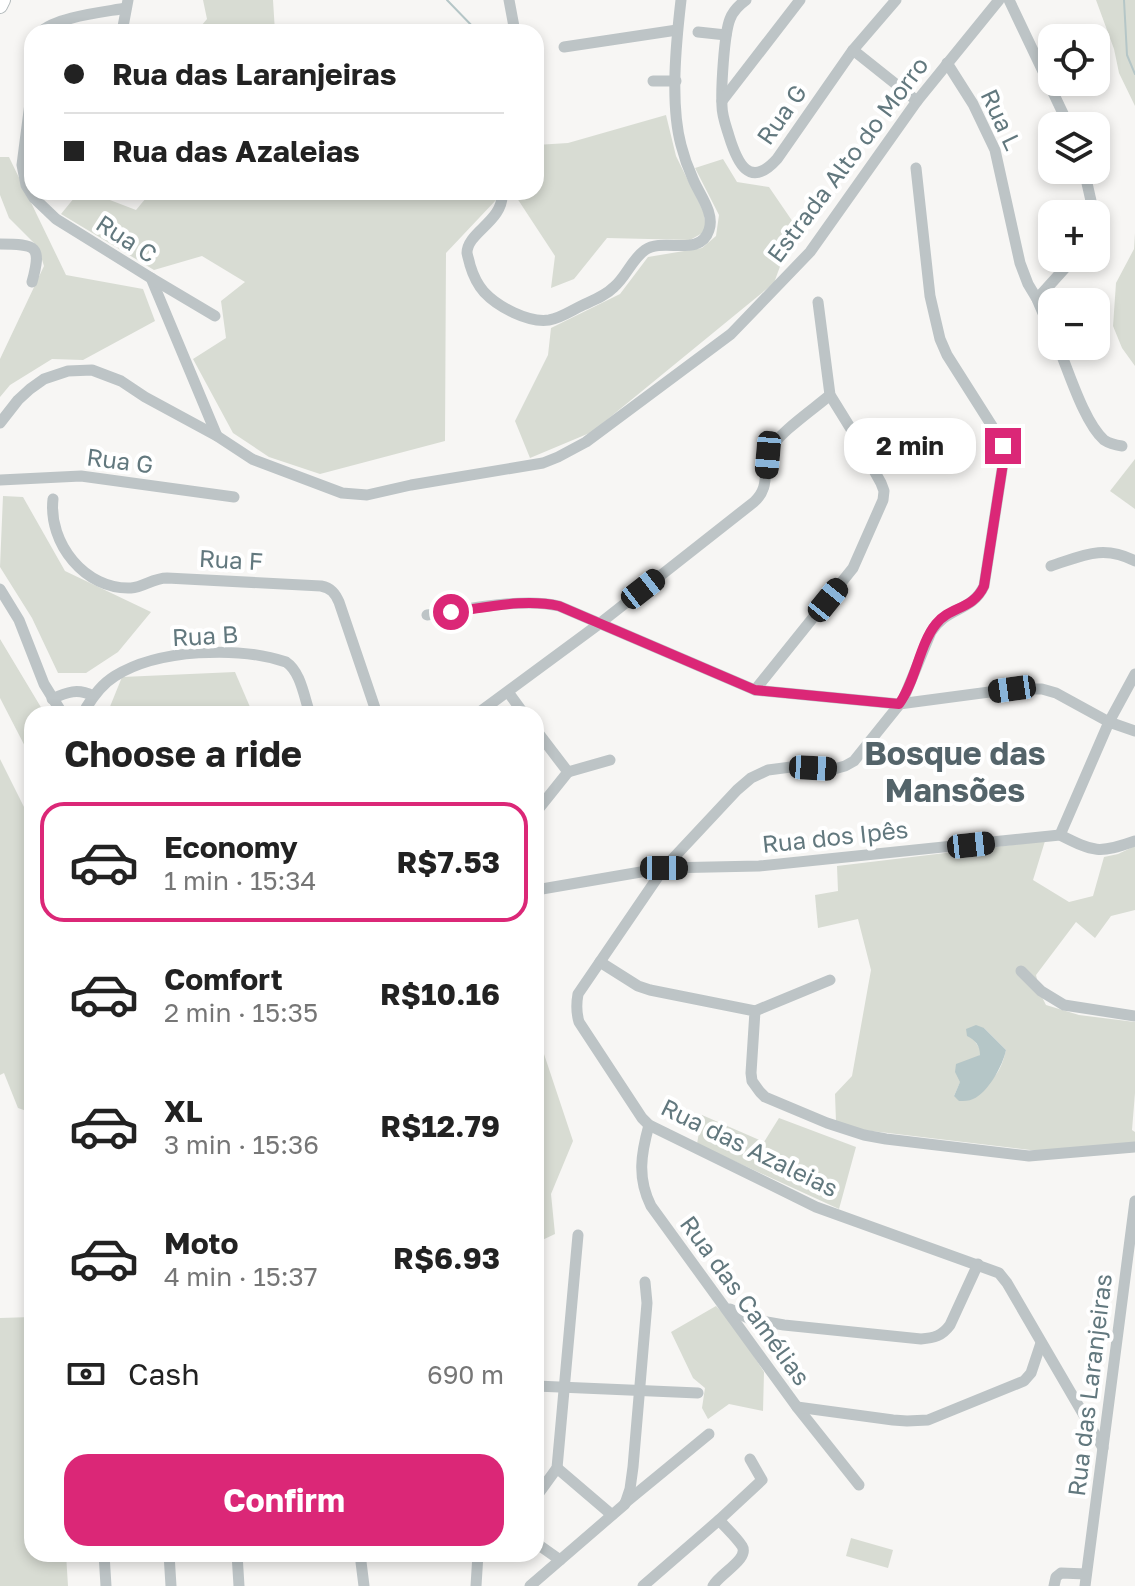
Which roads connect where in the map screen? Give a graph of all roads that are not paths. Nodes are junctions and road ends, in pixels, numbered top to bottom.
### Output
1 (3, 0) edge
2 (509, 0) edge
3 (681, 0) edge
4 (746, 0) edge
5 (800, 0) edge
6 (896, 0) edge
7 (999, 0) edge
8 (1009, 0) edge
9 (127, 4) edge
10 (0, 6) edge
11 (50, 24) edge
12 (123, 24) edge
13 (514, 24) edge
14 (677, 30) junction
15 (698, 32) dead end
16 (726, 35) junction
17 (564, 47) dead end
18 (853, 50) junction
19 (947, 63) junction
20 (653, 81) dead end
21 (676, 81) junction
22 (722, 101) junction
23 (917, 101) junction
24 (1062, 112) edge
25 (24, 151) edge
26 (916, 168) dead end
27 (24, 175) edge
28 (36, 200) edge
29 (503, 200) edge
30 (0, 244) edge
31 (1061, 272) edge
32 (151, 278) junction
33 (32, 282) dead end
34 (1037, 299) joint
35 (818, 302) dead end
36 (215, 316) dead end
37 (1064, 360) edge
38 (830, 395) junction
39 (0, 423) edge
40 (217, 436) junction
41 (1122, 446) dead end
42 (0, 480) edge
43 (234, 497) dead end
44 (53, 499) dead end
45 (1135, 561) edge
46 (1051, 566) dead end
47 (0, 589) edge
48 (427, 615) dead end
49 (599, 624) junction
50 (1135, 674) edge
51 (755, 690) junction
52 (508, 692) junction
53 (93, 696) junction
54 (52, 699) junction
55 (899, 704) junction
56 (57, 706) edge
57 (87, 706) edge
58 (307, 706) edge
59 (374, 706) edge
60 (488, 706) edge
61 (518, 706) edge
62 (1109, 722) junction
63 (1135, 731) edge
64 (544, 740) edge
65 (610, 760) dead end
66 (568, 772) junction
67 (544, 802) edge
68 (1060, 835) junction
69 (1135, 841) edge
70 (664, 868) junction
71 (544, 889) edge
72 (600, 962) junction
73 (1021, 971) dead end
74 (830, 980) dead end
75 (755, 1011) junction
76 (1135, 1016) edge
77 (649, 1125) junction
78 (1135, 1147) edge
79 (1135, 1201) edge
80 (578, 1235) dead end
81 (978, 1264) junction
82 (645, 1282) dead end
83 (726, 1307) junction
84 (1041, 1343) junction
85 (544, 1387) edge
86 (565, 1389) junction
87 (639, 1390) junction
88 (698, 1393) dead end
89 (797, 1407) junction
90 (709, 1434) dead end
91 (1103, 1448) junction
92 (750, 1459) dead end
93 (557, 1468) junction
94 (859, 1485) dead end
95 (544, 1486) edge
96 (625, 1504) junction
97 (612, 1515) junction
98 (719, 1520) junction
99 (544, 1549) edge
100 (560, 1560) junction
101 (104, 1562) edge
102 (170, 1562) edge
103 (238, 1562) edge
104 (361, 1562) edge
105 (478, 1562) edge
106 (1067, 1572) junction
107 (1086, 1580) edge
108 (106, 1586) edge
109 (171, 1586) edge
110 (239, 1586) edge
111 (364, 1586) edge
112 (476, 1586) edge
113 (530, 1586) edge
114 (643, 1586) edge
115 (713, 1586) edge
116 (1054, 1586) edge
117 (1064, 1586) edge

1 - 10 main road
2 - 13 street
3 - 14 street
4 - 16 street, Rua G
5 - 22 street
6 - 18 street, Rua G
7 - 19 street, Estrada Alto do Morro
8 - 24 street
9 - 11 street
9 - 12 street
14 - 17 street
14 - 21 street
15 - 16 street
16 - 22 street, Rua G
18 - 22 street, Rua G
18 - 23 street
19 - 23 street, Estrada Alto do Morro
19 - 34 street, Rua L
20 - 21 street
21 - 29 street
23 - 40 street, Estrada Alto do Morro
25 - 27 street, Rua C
26 - 55 street, Rua das Azaleias
28 - 32 street, Rua C
30 - 33 street
31 - 34 street
32 - 36 street
32 - 40 street, Rua C
35 - 38 street
37 - 41 street
38 - 49 street
38 - 51 street
39 - 40 street, Estrada Alto do Morro
42 - 43 street, Rua G
44 - 59 street, Rua F
45 - 46 street
47 - 54 street
48 - 49 street
49 - 51 street
49 - 52 street
50 - 62 street
51 - 55 street
52 - 60 street
52 - 61 street
53 - 54 street
53 - 57 street, Rua B
53 - 58 street, Rua B
54 - 56 street
55 - 62 street
55 - 70 street, Rua das Azaleias
62 - 63 street
62 - 68 street
64 - 66 street
65 - 66 street
66 - 67 street
68 - 69 street, Rua dos Ipês
68 - 70 street, Rua dos Ipês
70 - 71 street, Rua dos Ipês
70 - 72 street, Rua das Azaleias
72 - 75 street
72 - 77 street, Rua das Azaleias
73 - 76 street
74 - 75 street
75 - 78 street
77 - 81 street, Rua das Azaleias
77 - 83 street, Rua das Camélias
79 - 91 street, Rua das Laranjeiras
80 - 86 street
81 - 83 street
81 - 84 street, Rua das Azaleias
82 - 87 street
83 - 89 street, Rua das Camélias
84 - 89 street
84 - 91 street, Rua das Azaleias
85 - 86 street
86 - 87 street
86 - 93 street
87 - 88 street
87 - 96 street
89 - 94 street, Rua das Camélias
90 - 96 street
91 - 107 street, Rua das Laranjeiras
92 - 98 street
93 - 95 street
93 - 97 street
96 - 97 street
97 - 100 street
98 - 114 street
98 - 115 street
99 - 100 street
100 - 113 street
101 - 108 street
102 - 109 street
103 - 110 street
104 - 111 street
105 - 112 street
106 - 107 street, Rua das Laranjeiras
106 - 116 street
106 - 117 street

